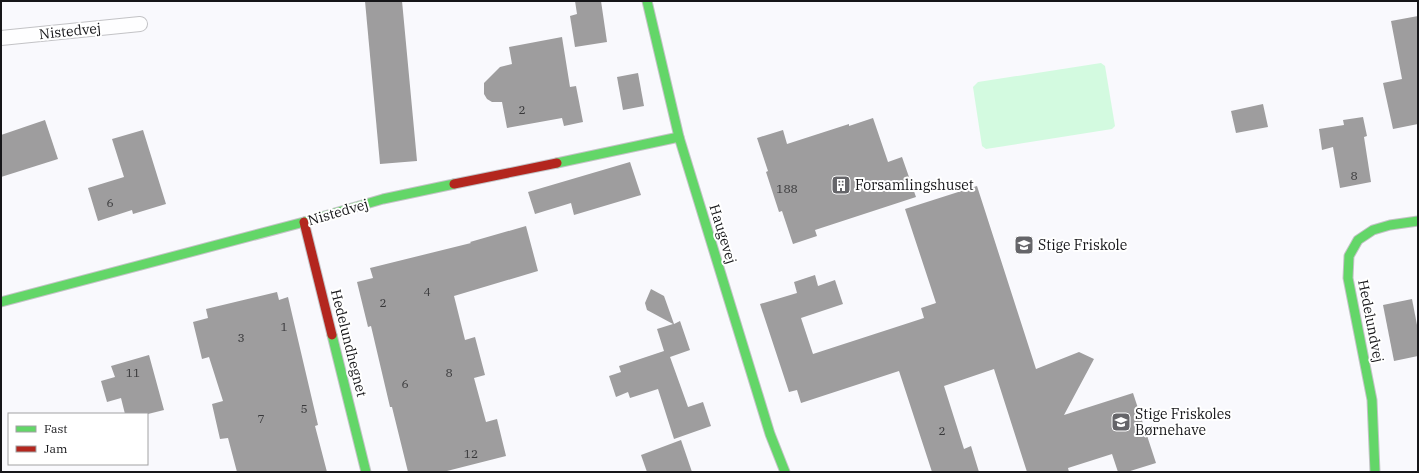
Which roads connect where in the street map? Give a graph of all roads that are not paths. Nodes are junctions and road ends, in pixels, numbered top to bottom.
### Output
1 (647, 1) edge
2 (140, 24) dead end
3 (1, 38) edge
4 (679, 137) junction
5 (1418, 220) edge
6 (304, 222) junction
7 (1, 302) edge
8 (366, 472) edge
9 (784, 472) edge
10 (1375, 472) edge

1 - 4 street, Haugevej
2 - 3 lane, Nistedvej
4 - 6 street, Nistedvej
4 - 9 street, Haugevej
5 - 10 street, Hedelundvej
6 - 7 street, Nistedvej
6 - 8 street, Hedelundhegnet

